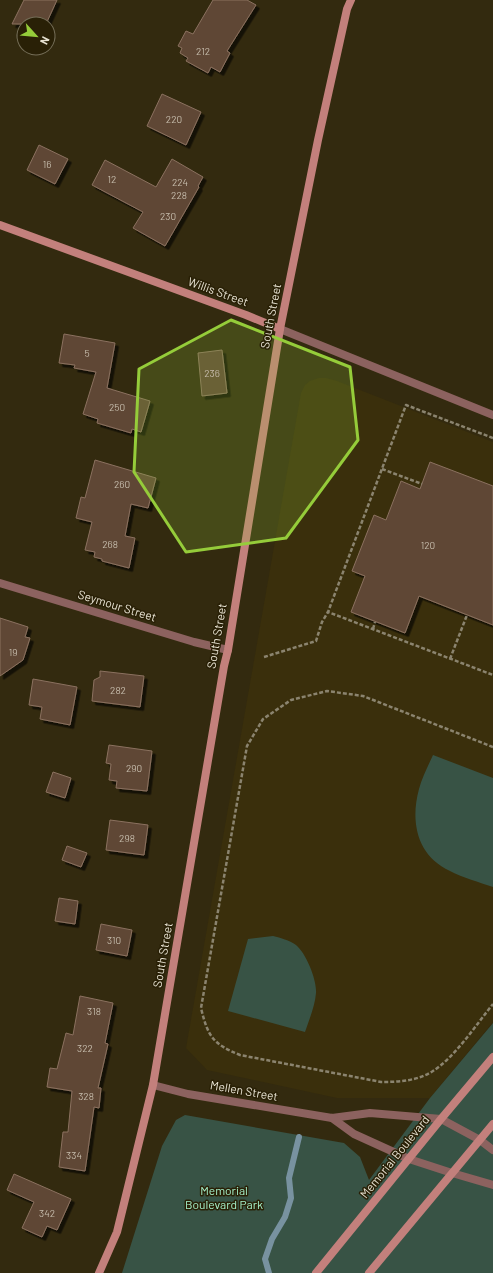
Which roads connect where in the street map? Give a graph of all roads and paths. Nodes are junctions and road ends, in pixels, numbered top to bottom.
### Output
1 (351, 0) edge
2 (0, 225) edge
3 (280, 329) junction
4 (493, 415) edge
5 (493, 438) edge
6 (382, 469) junction
7 (422, 484) dead end
8 (0, 583) edge
9 (328, 612) junction
10 (467, 615) dead end
11 (375, 622) dead end
12 (373, 629) junction
13 (228, 650) junction
14 (264, 657) dead end
15 (450, 659) junction
16 (493, 675) edge
17 (493, 747) edge
18 (493, 1004) edge
19 (493, 1057) edge
20 (153, 1085) junction
21 (332, 1118) junction
22 (441, 1119) junction
23 (493, 1124) edge
24 (480, 1140) junction
25 (493, 1150) edge
26 (409, 1159) junction
27 (452, 1173) junction
28 (493, 1185) edge
29 (99, 1273) edge
30 (316, 1273) edge
31 (369, 1273) edge

1 - 3 main road, South Street
2 - 3 main road, Willis Street
3 - 4 street, Willis Street
3 - 13 main road, South Street
5 - 6 path
6 - 7 path
6 - 9 path
8 - 13 street, Seymour Street
9 - 12 path
9 - 14 path
10 - 15 path
11 - 12 path
12 - 15 path
13 - 20 main road, South Street
15 - 16 path
17 - 18 path
19 - 22 main road, Memorial Boulevard
20 - 21 street, Mellen Street
20 - 29 main road, South Street
21 - 22 street, Mellen Street
21 - 26 street, Mellen Street
22 - 24 street, Mellen Street
22 - 26 main road, Memorial Boulevard
23 - 24 main road
24 - 25 street, Mellen Street
24 - 27 main road
26 - 27 street, Mellen Street
26 - 30 main road, Memorial Boulevard
27 - 28 street, Mellen Street
27 - 31 main road

